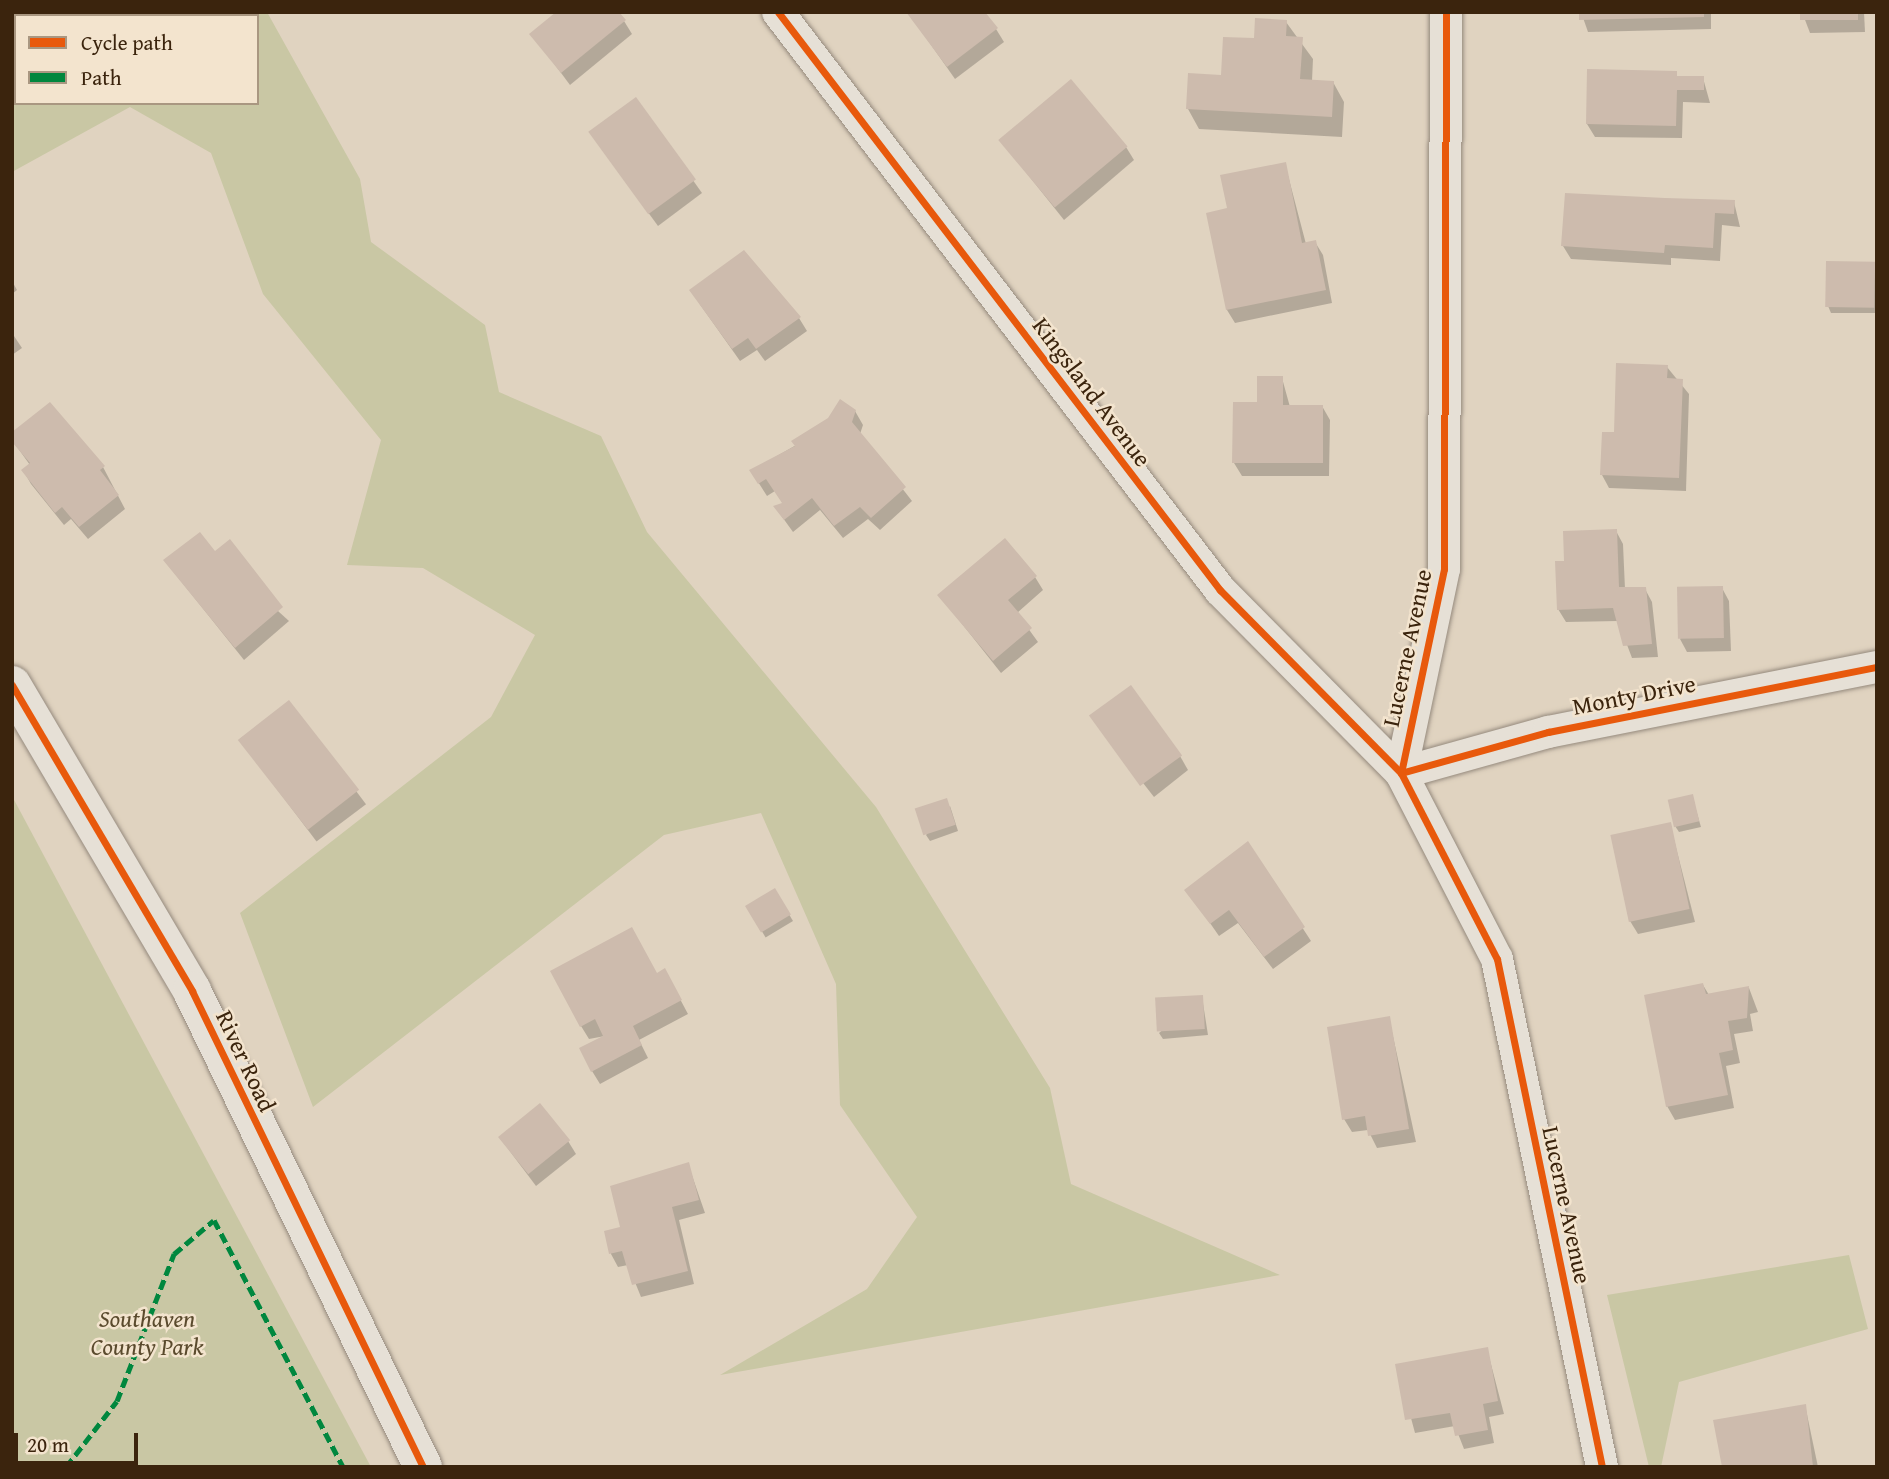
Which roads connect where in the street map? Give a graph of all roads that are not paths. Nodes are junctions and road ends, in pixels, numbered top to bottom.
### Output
1 (778, 12) edge
2 (1446, 12) edge
3 (1877, 667) edge
4 (12, 685) edge
5 (1401, 773) junction
6 (423, 1467) edge
7 (1602, 1467) edge

1 - 5 street, Kingsland Avenue
2 - 5 street, Lucerne Avenue
3 - 5 street, Monty Drive
4 - 6 street, River Road
5 - 7 street, Lucerne Avenue

